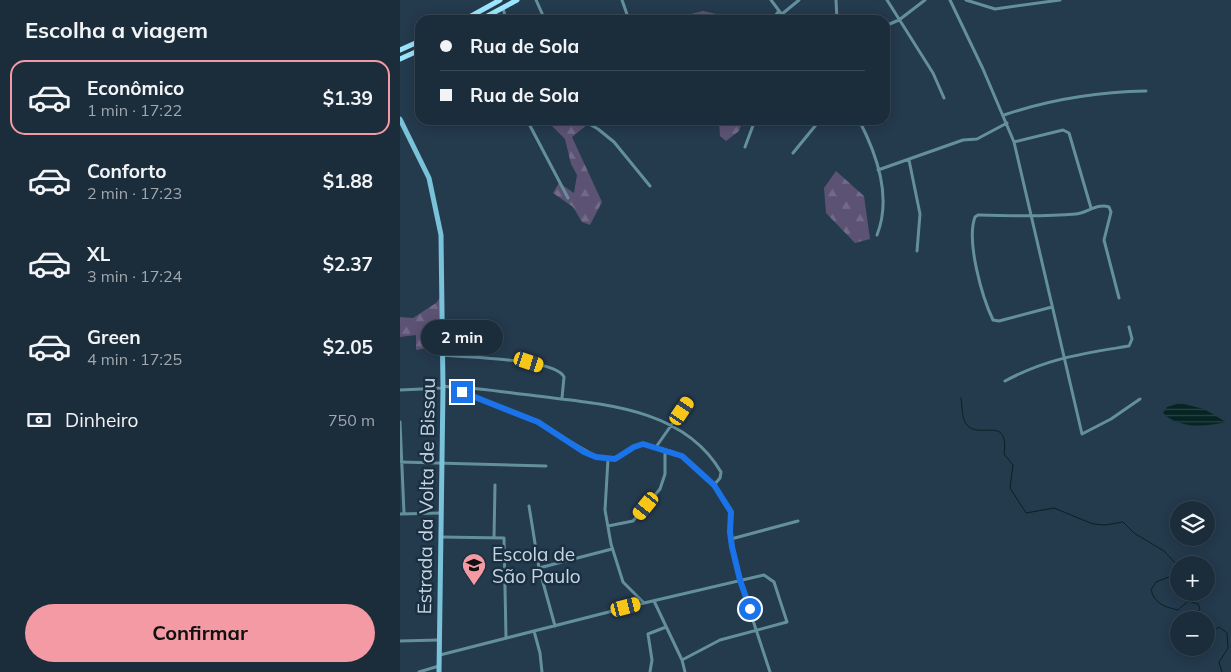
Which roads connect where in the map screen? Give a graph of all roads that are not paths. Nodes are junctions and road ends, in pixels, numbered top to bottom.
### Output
1 (500, 0) edge
2 (517, 0) edge
3 (536, 0) edge
4 (622, 0) edge
5 (771, 0) edge
6 (799, 0) edge
7 (836, 0) edge
8 (888, 0) edge
9 (925, 0) edge
10 (950, 0) edge
11 (966, 0) edge
12 (1060, 0) edge
13 (503, 8) junction
14 (781, 12) junction
15 (473, 15) edge
16 (490, 15) edge
17 (505, 15) edge
18 (543, 15) edge
19 (627, 15) edge
20 (778, 15) edge
21 (783, 15) edge
22 (837, 15) edge
23 (899, 20) junction
24 (890, 24) edge
25 (415, 43) edge
26 (400, 50) edge
27 (415, 52) edge
28 (400, 60) edge
29 (1146, 91) dead end
30 (944, 98) dead end
31 (1004, 115) junction
32 (400, 119) edge
33 (1007, 123) junction
34 (530, 125) edge
35 (591, 125) edge
36 (754, 125) edge
37 (816, 125) edge
38 (861, 125) edge
39 (1014, 142) junction
40 (745, 147) dead end
41 (793, 153) dead end
42 (909, 160) junction
43 (878, 170) junction
44 (650, 186) dead end
45 (568, 198) dead end
46 (1091, 208) junction
47 (1032, 217) junction
48 (877, 235) dead end
49 (917, 251) dead end
50 (1119, 298) dead end
51 (1052, 307) junction
52 (1129, 327) dead end
53 (443, 356) junction
54 (1064, 356) junction
55 (1005, 381) dead end
56 (443, 387) junction
57 (450, 387) junction
58 (400, 390) edge
59 (562, 398) junction
60 (1140, 399) dead end
61 (689, 400) dead end
62 (400, 424) edge
63 (671, 426) junction
64 (656, 448) junction
65 (664, 451) junction
66 (608, 459) junction
67 (401, 462) edge
68 (441, 464) junction
69 (546, 466) dead end
70 (495, 485) dead end
71 (714, 485) junction
72 (529, 506) dead end
73 (441, 513) junction
74 (402, 514) edge
75 (798, 521) dead end
76 (608, 526) junction
77 (441, 538) junction
78 (494, 538) junction
79 (731, 538) junction
80 (612, 549) junction
81 (539, 568) junction
82 (740, 580) junction
83 (654, 601) junction
84 (644, 603) junction
85 (555, 626) junction
86 (666, 627) junction
87 (757, 630) junction
88 (534, 631) junction
89 (506, 637) junction
90 (439, 640) junction
91 (400, 641) edge
92 (439, 655) junction
93 (682, 660) junction
94 (439, 669) edge
95 (419, 672) edge
96 (542, 672) edge
97 (650, 672) edge
98 (686, 672) edge
99 (770, 672) edge

1 - 15 main road
2 - 13 main road
3 - 18 street
4 - 19 street
5 - 14 street
6 - 14 street
7 - 22 street
8 - 23 street
9 - 23 street
10 - 31 street
11 - 12 street
13 - 16 main road
13 - 17 street
14 - 20 street
14 - 21 street
23 - 24 street
23 - 30 street
25 - 26 main road
27 - 28 main road
29 - 31 street
31 - 33 street
32 - 53 main road, Estrada da Volta de Bissau
33 - 39 street
33 - 42 street
34 - 45 street
35 - 44 street
36 - 40 street
37 - 41 street
38 - 43 street
39 - 46 street
39 - 47 street
42 - 43 street
42 - 49 street
43 - 48 street
46 - 47 street
46 - 50 street
47 - 51 street
47 - 51 street
51 - 54 street
52 - 54 street
53 - 56 main road, Estrada da Volta de Bissau
53 - 59 street
54 - 55 street
54 - 60 street
56 - 57 street
56 - 58 street
56 - 68 main road, Estrada da Volta de Bissau
57 - 59 street
57 - 66 street
59 - 63 street
61 - 63 street
62 - 67 street
63 - 64 street
63 - 71 street
64 - 65 street
64 - 66 street
65 - 71 street
65 - 76 street
66 - 76 street
67 - 68 street
67 - 74 street
68 - 69 street
68 - 73 main road, Estrada da Volta de Bissau
70 - 78 street
71 - 79 street
72 - 81 street
73 - 74 street
73 - 77 main road, Estrada da Volta de Bissau
75 - 79 street
76 - 80 street
77 - 78 street
77 - 90 main road, Estrada da Volta de Bissau
78 - 89 street
79 - 82 street
80 - 81 street
80 - 84 street
81 - 85 street
82 - 83 street
82 - 87 street
82 - 87 street
83 - 84 street
83 - 86 street
84 - 85 street
85 - 88 street
86 - 93 street
86 - 97 street
87 - 93 street
87 - 99 street
88 - 89 street
88 - 96 street
89 - 92 street
90 - 91 street
90 - 92 main road, Estrada da Volta de Bissau
92 - 94 main road, Estrada da Volta de Bissau
93 - 98 street
94 - 95 street

